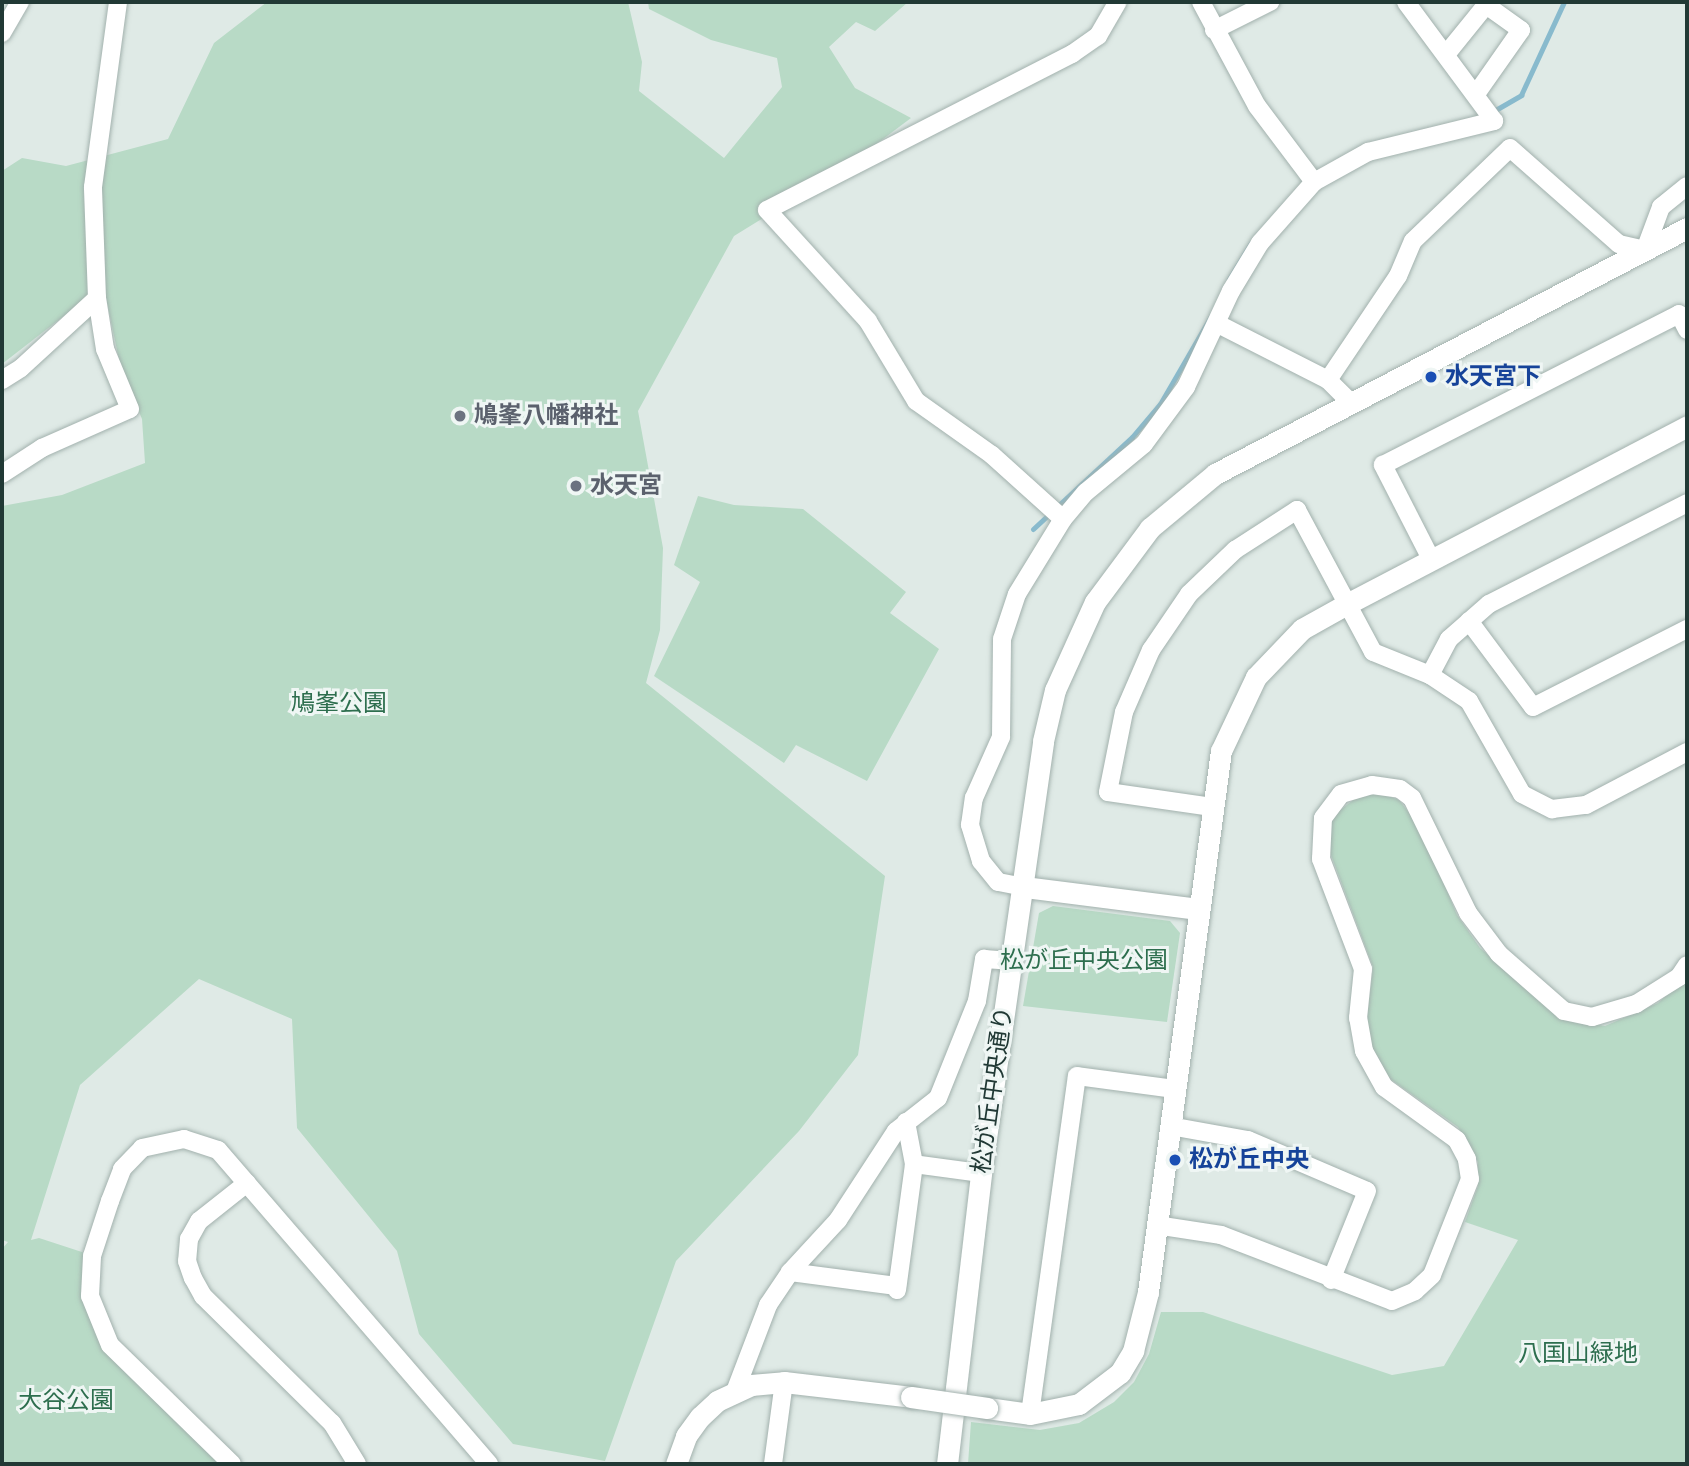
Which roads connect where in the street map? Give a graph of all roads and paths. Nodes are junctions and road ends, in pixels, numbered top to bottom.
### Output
1 (20, 2) edge
2 (118, 2) edge
3 (1118, 2) edge
4 (1201, 2) edge
5 (1270, 2) edge
6 (1406, 2) edge
7 (1214, 30) junction
8 (2, 33) edge
9 (1448, 52) junction
10 (1476, 93) junction
11 (1314, 182) junction
12 (1687, 186) edge
13 (1687, 228) edge
14 (1645, 250) junction
15 (97, 298) junction
16 (1218, 324) junction
17 (1687, 330) edge
18 (2, 380) edge
19 (1328, 380) junction
20 (1349, 401) junction
21 (1687, 426) edge
22 (2, 474) edge
23 (1687, 503) edge
24 (1063, 519) junction
25 (1431, 559) junction
26 (1347, 604) junction
27 (1469, 621) junction
28 (1686, 633) edge
29 (1430, 675) junction
30 (1687, 752) edge
31 (1212, 807) junction
32 (1024, 887) junction
33 (1198, 909) junction
34 (1011, 961) junction
35 (1687, 965) edge
36 (1175, 1089) junction
37 (906, 1122) junction
38 (1170, 1126) junction
39 (914, 1164) junction
40 (981, 1173) junction
41 (247, 1183) junction
42 (1156, 1225) junction
43 (790, 1272) junction
44 (1331, 1280) junction
45 (784, 1382) junction
46 (736, 1389) junction
47 (1030, 1414) junction
48 (232, 1464) edge
49 (357, 1464) edge
50 (489, 1464) edge
51 (676, 1464) edge
52 (773, 1464) edge
53 (947, 1464) edge

1 - 8 street
2 - 15 street
3 - 24 street
4 - 7 street
5 - 7 street
6 - 9 street
7 - 11 street
9 - 10 street
9 - 10 street
10 - 11 street
11 - 16 street
12 - 14 street
13 - 14 street, 松が丘中央通り
14 - 19 street
14 - 20 street, 松が丘中央通り
15 - 18 street
15 - 22 street
16 - 19 street
16 - 24 street
17 - 25 street
19 - 20 street
20 - 32 street, 松が丘中央通り
21 - 25 street
23 - 27 street
24 - 32 street
25 - 26 street
26 - 29 street
26 - 31 street
26 - 31 street
27 - 28 street
27 - 29 street
29 - 30 street
31 - 33 street
32 - 33 street
32 - 34 street, 松が丘中央通り
33 - 36 street
34 - 37 street
34 - 40 street, 松が丘中央通り
35 - 44 street
36 - 38 street
36 - 47 street
37 - 39 street
37 - 43 street
38 - 42 street
38 - 44 street
39 - 40 street
39 - 43 street
40 - 53 street, 松が丘中央通り
41 - 48 street
41 - 49 street
41 - 50 street
42 - 44 street
42 - 47 street
43 - 46 street
45 - 46 street
45 - 47 street, bridge
45 - 52 street
46 - 51 street

